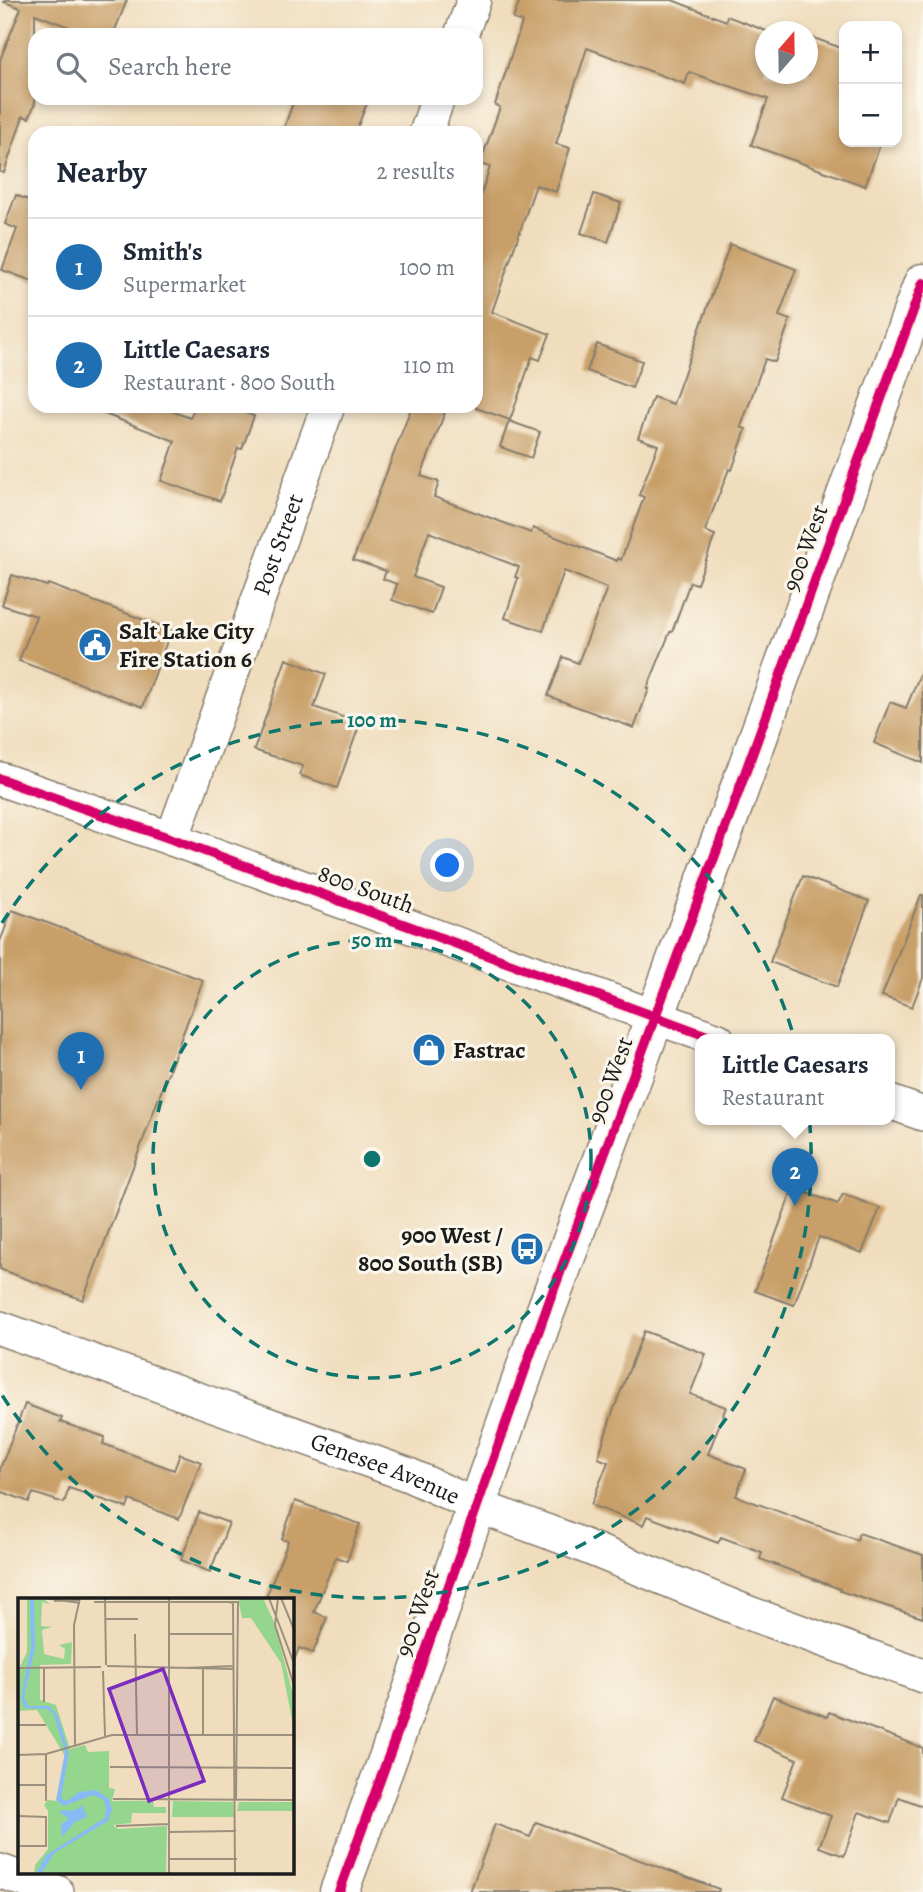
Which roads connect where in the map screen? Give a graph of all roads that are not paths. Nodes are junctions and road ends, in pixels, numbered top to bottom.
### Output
1 (474, 0) edge
2 (464, 28) edge
3 (436, 105) edge
4 (428, 126) edge
5 (923, 283) edge
6 (325, 413) edge
7 (0, 779) edge
8 (172, 839) junction
9 (656, 1017) junction
10 (702, 1034) edge
11 (895, 1104) edge
12 (923, 1114) edge
13 (0, 1328) edge
14 (477, 1506) junction
15 (923, 1676) edge
16 (0, 1871) edge
17 (57, 1892) edge
18 (339, 1892) edge

1 - 2 street
3 - 4 street
5 - 9 main road, 900 West
6 - 8 street, Post Street
7 - 8 street, 800 South
8 - 9 street, 800 South
9 - 10 street, 800 South
9 - 14 main road, 900 West
11 - 12 street
13 - 14 street, Genesee Avenue
14 - 15 street, Genesee Avenue
14 - 18 main road, 900 West
16 - 17 street

